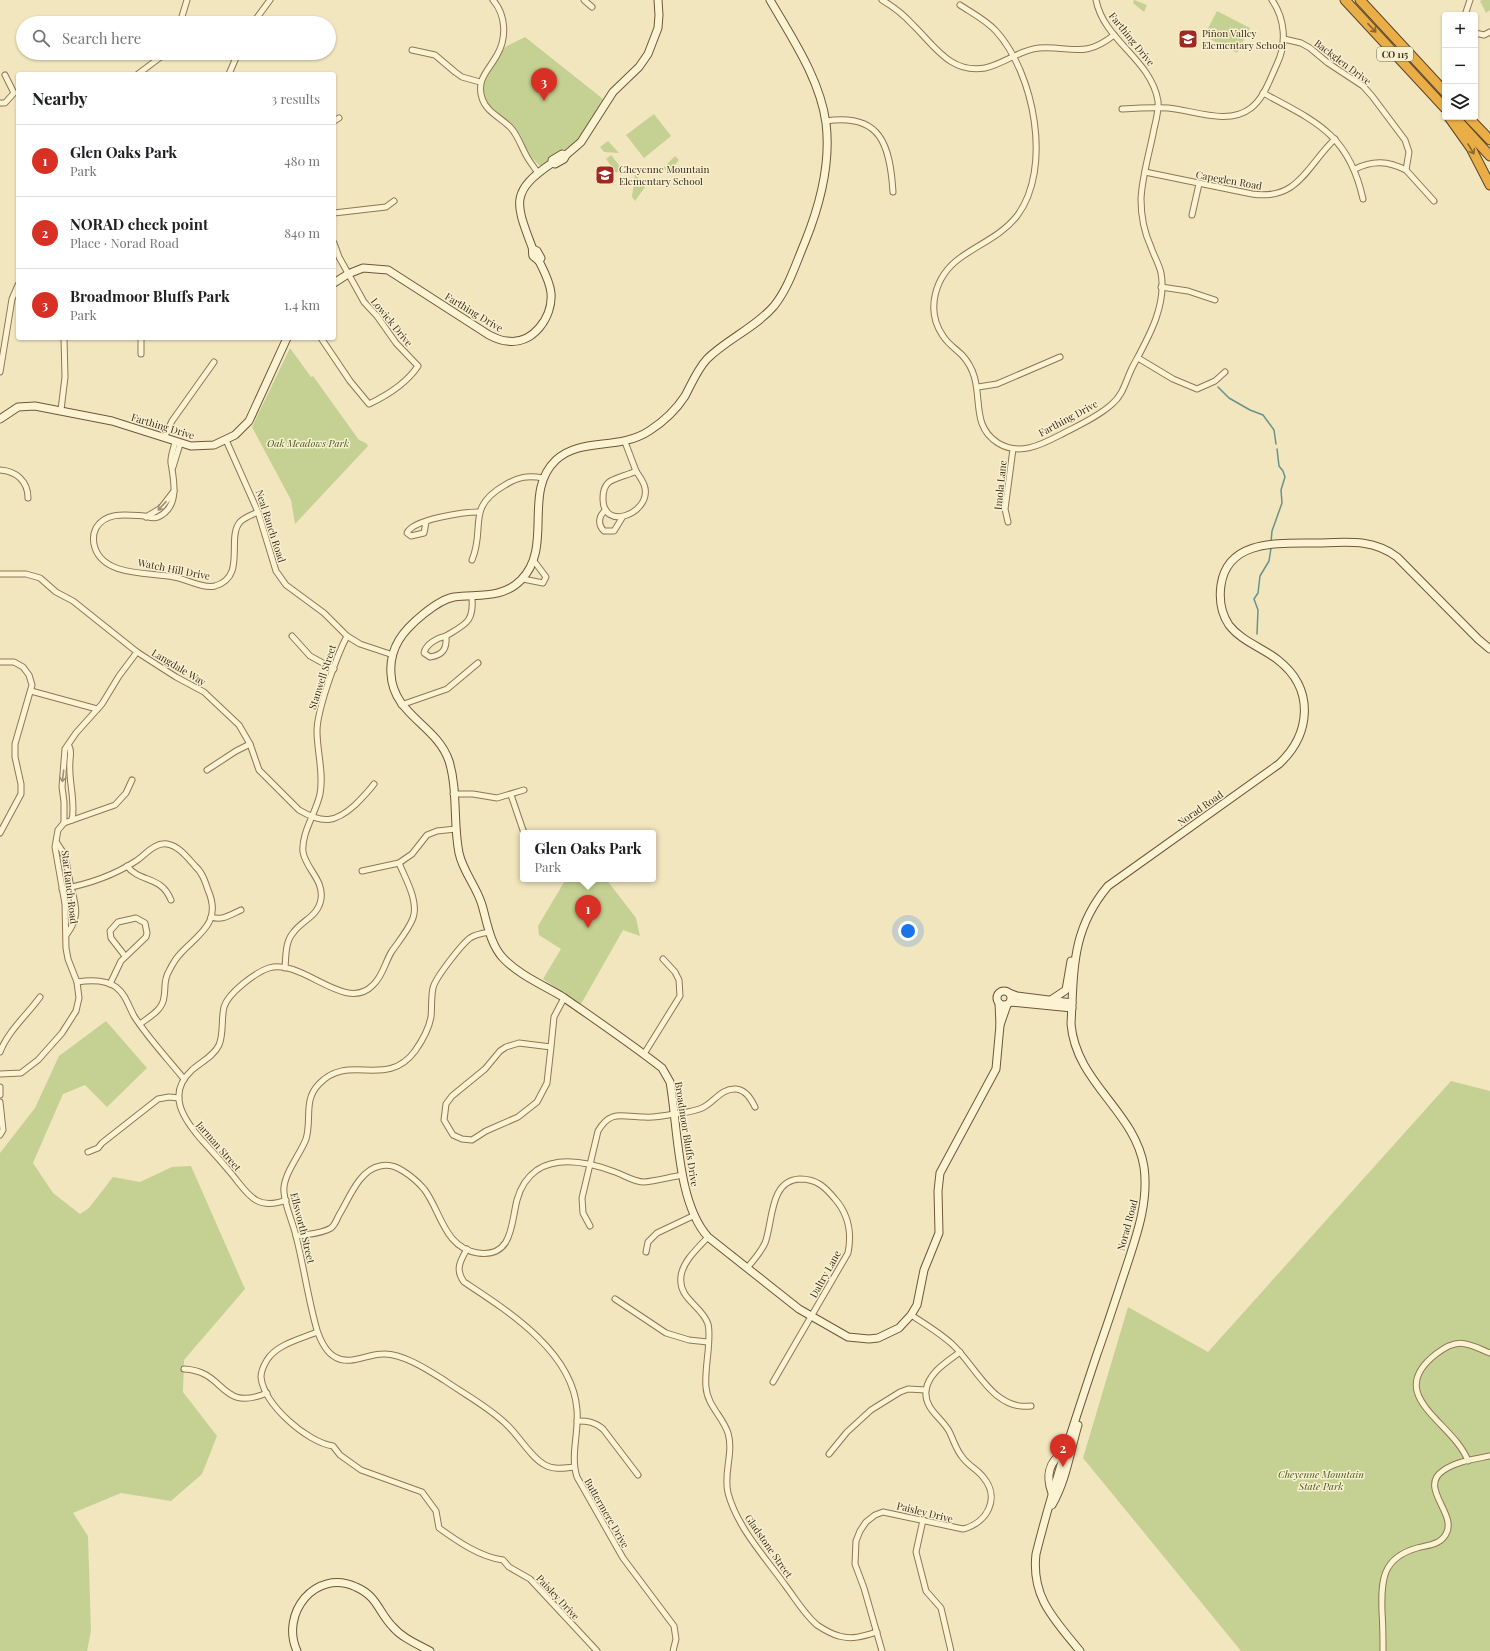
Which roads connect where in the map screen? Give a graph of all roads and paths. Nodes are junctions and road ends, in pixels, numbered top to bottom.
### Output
1 (187, 0) edge
2 (270, 0) edge
3 (493, 0) edge
4 (584, 0) edge
5 (658, 0) edge
6 (770, 0) edge
7 (882, 0) edge
8 (1096, 0) edge
9 (1272, 0) edge
10 (1345, 0) edge
11 (1360, 0) edge
12 (1470, 0) edge
13 (960, 5) dead end
14 (592, 7) dead end
15 (1466, 12) edge
16 (182, 16) edge
17 (258, 16) edge
18 (1490, 32) edge
19 (1478, 34) edge
20 (1114, 35) junction
21 (1284, 39) junction
22 (412, 50) dead end
23 (1012, 57) junction
24 (157, 60) edge
25 (235, 60) edge
26 (141, 72) edge
27 (229, 72) edge
28 (5, 75) dead end
29 (480, 82) junction
30 (1424, 86) junction
31 (1442, 89) edge
32 (1263, 93) junction
33 (0, 103) edge
34 (1442, 105) edge
35 (1158, 107) junction
36 (1442, 108) edge
37 (1122, 109) dead end
38 (1451, 120) edge
39 (1457, 120) edge
40 (1473, 120) edge
41 (1473, 120) edge
42 (826, 121) junction
43 (1490, 136) edge
44 (1335, 139) junction
45 (1490, 140) edge
46 (1490, 156) edge
47 (1355, 169) junction
48 (1406, 170) junction
49 (1145, 172) junction
50 (538, 173) junction
51 (1199, 184) junction
52 (1490, 185) edge
53 (893, 192) dead end
54 (1363, 199) dead end
55 (394, 201) dead end
56 (1434, 202) dead end
57 (336, 213) edge
58 (1192, 216) dead end
59 (336, 247) edge
60 (348, 274) junction
61 (336, 282) edge
62 (1161, 287) junction
63 (16, 290) edge
64 (1215, 300) dead end
65 (64, 340) edge
66 (141, 340) edge
67 (286, 340) edge
68 (322, 340) edge
69 (141, 354) dead end
70 (1060, 358) dead end
71 (1138, 358) junction
72 (214, 362) dead end
73 (0, 372) edge
74 (1225, 372) dead end
75 (978, 387) junction
76 (61, 410) junction
77 (1, 416) edge
78 (164, 438) junction
79 (226, 440) junction
80 (625, 442) junction
81 (177, 443) junction
82 (1013, 450) junction
83 (0, 470) edge
84 (636, 471) junction
85 (543, 478) junction
86 (28, 498) dead end
87 (606, 510) junction
88 (258, 512) junction
89 (479, 512) junction
90 (622, 518) junction
91 (426, 522) dead end
92 (1008, 522) dead end
93 (472, 560) dead end
94 (534, 561) junction
95 (0, 574) edge
96 (523, 579) junction
97 (472, 597) junction
98 (292, 636) dead end
99 (347, 636) junction
100 (446, 636) junction
101 (1490, 649) edge
102 (137, 652) junction
103 (393, 655) junction
104 (0, 662) edge
105 (478, 663) dead end
106 (334, 669) junction
107 (31, 691) junction
108 (401, 705) junction
109 (97, 709) junction
110 (250, 744) junction
111 (69, 746) junction
112 (207, 770) dead end
113 (132, 780) dead end
114 (374, 784) dead end
115 (524, 790) dead end
116 (453, 794) junction
117 (511, 795) junction
118 (72, 801) junction
119 (64, 802) junction
120 (312, 817) junction
121 (72, 820) junction
122 (64, 823) junction
123 (456, 829) junction
124 (523, 830) edge
125 (0, 833) edge
126 (57, 843) junction
127 (399, 863) junction
128 (128, 866) junction
129 (362, 871) dead end
130 (71, 887) junction
131 (62, 889) junction
132 (171, 900) dead end
133 (241, 910) dead end
134 (211, 917) junction
135 (490, 932) junction
136 (67, 934) junction
137 (1076, 946) junction
138 (125, 956) junction
139 (663, 959) dead end
140 (285, 968) junction
141 (77, 982) junction
142 (110, 984) junction
143 (1009, 993) junction
144 (40, 997) dead end
145 (564, 998) junction
146 (1051, 1000) junction
147 (999, 1003) junction
148 (1009, 1003) junction
149 (1072, 1005) junction
150 (140, 1024) junction
151 (1000, 1025) junction
152 (551, 1047) junction
153 (0, 1052) edge
154 (644, 1054) junction
155 (0, 1074) edge
156 (184, 1079) junction
157 (0, 1087) edge
158 (0, 1095) edge
159 (179, 1098) junction
160 (0, 1102) edge
161 (755, 1107) dead end
162 (675, 1114) junction
163 (0, 1135) edge
164 (88, 1152) dead end
165 (590, 1164) junction
166 (683, 1175) junction
167 (286, 1200) junction
168 (695, 1215) junction
169 (590, 1226) dead end
170 (296, 1236) junction
171 (708, 1237) junction
172 (467, 1249) junction
173 (646, 1252) dead end
174 (747, 1268) junction
175 (615, 1299) dead end
176 (911, 1315) junction
177 (812, 1317) junction
178 (317, 1332) junction
179 (708, 1342) junction
180 (960, 1352) junction
181 (1490, 1353) edge
182 (184, 1369) dead end
183 (1091, 1372) junction
184 (772, 1382) dead end
185 (926, 1390) junction
186 (267, 1393) junction
187 (1031, 1406) dead end
188 (577, 1421) junction
189 (829, 1454) dead end
190 (1490, 1456) edge
191 (1468, 1461) junction
192 (574, 1467) junction
193 (638, 1475) dead end
194 (923, 1520) junction
195 (1043, 1525) junction
196 (877, 1632) junction
197 (297, 1651) edge
198 (430, 1651) edge
199 (596, 1651) edge
200 (673, 1651) edge
201 (882, 1651) edge
202 (951, 1651) edge
203 (1080, 1651) edge
204 (1383, 1651) edge

1 - 16 street
2 - 17 street
3 - 29 street
4 - 14 street
5 - 50 street, Farthing Drive
6 - 42 street, Broadmoor Bluffs Drive
7 - 23 street
8 - 20 street, Farthing Drive
9 - 21 street
10 -> 30 highway, CO 115
11 - 31 highway, CO 115
12 - 15 street
13 - 23 street
18 - 19 street
20 - 23 street
20 - 35 street, Farthing Drive
21 - 32 street
21 - 48 street, Backglen Drive
22 - 29 street
23 - 75 street
24 - 26 street
25 - 27 street
28 - 33 street
29 - 50 street
30 - 34 highway, CO 115
30 - 36 highway
32 - 35 street
32 - 44 street
35 - 37 street
35 - 49 street, Farthing Drive
38 -> 52 highway
39 - 46 highway
40 - 43 highway
41 - 45 highway
42 - 53 street
42 - 80 street, Broadmoor Bluffs Drive
44 - 47 street
44 - 51 street, Capeglen Road
47 - 48 street
47 - 54 street
48 - 56 street
49 - 51 street, Capeglen Road
49 - 62 street, Farthing Drive
50 - 60 street, Farthing Drive
51 - 58 street
55 - 57 street
59 - 60 street, Lowick Drive
60 - 61 street, Farthing Drive
60 - 68 street, Lowick Drive
62 - 64 street
62 - 71 street, Farthing Drive
63 - 73 street
65 - 76 street
66 - 69 street
67 - 79 street, Farthing Drive
70 - 75 street
71 - 74 street
71 - 82 street, Farthing Drive
72 - 78 street
75 - 82 street
76 - 77 street, Farthing Drive
76 - 78 street, Farthing Drive
78 - 81 street, Farthing Drive
79 - 81 street, Farthing Drive
79 - 88 street, Neal Ranch Road
80 - 84 street
80 - 85 street, Broadmoor Bluffs Drive
81 - 88 street, Watch Hill Drive
82 - 92 street, Imola Lane
83 - 86 street
84 - 87 street
84 - 90 street
85 - 89 street
85 - 94 street, Broadmoor Bluffs Drive
87 - 90 street
87 - 90 street
88 - 99 street, Neal Ranch Road
89 - 91 street
89 - 93 street
94 - 96 street, Broadmoor Bluffs Drive
94 - 96 street
95 - 102 street, Langdale Way
96 - 97 street, Broadmoor Bluffs Drive
97 - 100 street
97 - 103 street, Broadmoor Bluffs Drive
98 - 106 street
99 - 103 street, Neal Ranch Road
99 - 106 street, Stanwell Street
100 - 100 street
101 - 137 street, Norad Road
102 - 109 street, Star Ranch Road
102 - 110 street, Langdale Way
103 - 108 street, Broadmoor Bluffs Drive
104 - 107 street
105 - 108 street
106 - 120 street, Stanwell Street
107 - 109 street
107 - 125 street
108 - 116 street, Broadmoor Bluffs Drive
109 - 111 street, Star Ranch Road
110 - 112 street
110 - 120 street, Langdale Way
111 - 118 street
111 -> 119 street, Star Ranch Road
113 - 121 street
114 - 120 street, Langdale Way
115 - 117 street
116 - 117 street
116 - 123 street, Broadmoor Bluffs Drive
117 - 124 street
118 - 119 street
118 - 121 street
119 - 122 street, Star Ranch Road
120 - 140 street, Stanwell Street
121 - 122 street
122 - 126 street, Star Ranch Road
123 - 127 street
123 - 135 street, Broadmoor Bluffs Drive
126 - 130 street, Star Ranch Road
126 - 131 street, Star Ranch Road
127 - 129 street
127 - 140 street
128 - 130 street
128 - 132 street
128 - 134 street
130 - 131 street
130 - 136 street, Star Ranch Road
131 - 136 street, Star Ranch Road
133 - 134 street
134 - 150 street
135 - 145 street, Broadmoor Bluffs Drive
135 - 167 street, Ellsworth Street
136 - 141 street, Star Ranch Road
137 - 146 street
137 - 149 street, Norad Road
138 - 138 street
138 - 142 street
139 - 154 street
140 - 156 street
141 - 142 street
141 - 155 street, Star Ranch Road
142 - 150 street
143 - 146 street
143 - 147 street
143 - 148 street
144 - 153 street
145 - 152 street
145 - 154 street, Broadmoor Bluffs Drive
146 - 149 street
147 - 148 street
147 - 151 street, Broadmoor Bluffs Drive
148 - 149 street
148 - 151 street, Broadmoor Bluffs Drive
149 - 183 street, Norad Road
150 - 156 street
151 - 176 street, Broadmoor Bluffs Drive
152 - 152 street
154 - 162 street, Broadmoor Bluffs Drive
156 - 159 street, Jarman Street
157 - 158 street
159 - 164 street
159 - 167 street, Jarman Street
160 - 163 street
161 - 162 street
162 - 165 street
162 - 166 street, Broadmoor Bluffs Drive
165 - 166 street
165 - 169 street
165 - 172 street
166 - 168 street, Broadmoor Bluffs Drive
167 - 170 street, Ellsworth Street
168 - 171 street, Broadmoor Bluffs Drive
168 - 173 street
170 - 172 street
170 - 178 street, Ellsworth Street
171 - 174 street, Broadmoor Bluffs Drive
171 - 179 street, Gladstone Street
172 - 188 street, Buttermere Drive
174 - 177 street, Broadmoor Bluffs Drive
174 - 177 street, Daltry Lane
175 - 179 street
176 - 177 street, Broadmoor Bluffs Drive
176 - 180 street
177 - 184 street, Daltry Lane
178 - 186 street
178 - 192 street, Ellsworth Street
179 - 196 street, Gladstone Street
180 - 185 street
180 - 187 street
181 - 191 street
182 - 186 street
183 - 195 street, Norad Road
183 - 195 street, Norad Road
185 - 189 street
185 - 194 street, Paisley Drive
186 - 199 street, Paisley Drive
188 - 192 street, Buttermere Drive
188 - 193 street
190 - 191 street
191 - 204 street
192 - 200 street, Buttermere Drive
194 - 196 street, Paisley Drive
194 - 202 street
195 - 203 street, Norad Road
196 - 201 street, Paisley Drive
197 - 198 street

